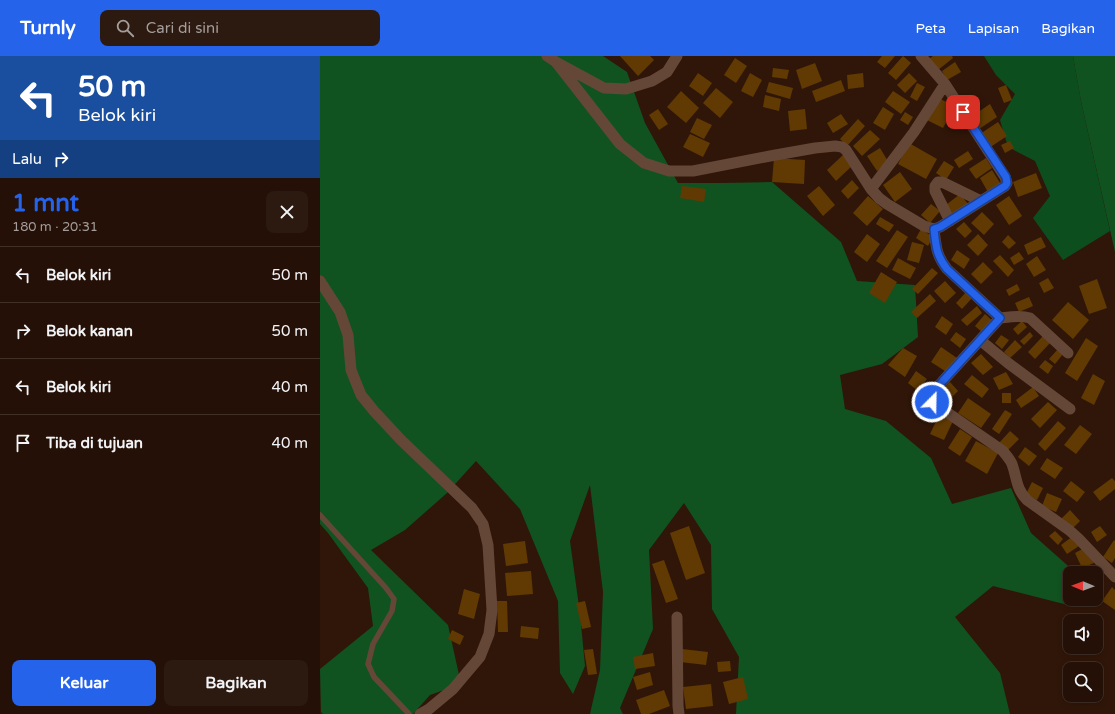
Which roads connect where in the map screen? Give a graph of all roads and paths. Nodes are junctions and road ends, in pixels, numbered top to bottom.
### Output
1 (677, 56) edge
2 (921, 56) edge
3 (552, 59) edge
4 (945, 84) junction
5 (871, 189) junction
6 (981, 202) junction
7 (950, 221) junction
8 (934, 229) junction
9 (320, 281) edge
10 (1000, 318) junction
11 (980, 340) junction
12 (1068, 353) dead end
13 (1070, 409) dead end
14 (320, 515) edge
15 (1115, 577) edge
16 (678, 617) dead end
17 (409, 714) edge
18 (420, 714) edge
19 (679, 714) edge

1 - 3 street
2 - 4 street
3 - 5 street
4 - 5 street
4 - 6 street
5 - 8 street
6 - 7 street
6 - 7 street
7 - 8 street
8 - 10 street
9 - 18 street
10 - 11 street
10 - 12 street
11 - 13 street
11 - 15 street
14 - 17 lane
16 - 19 street

